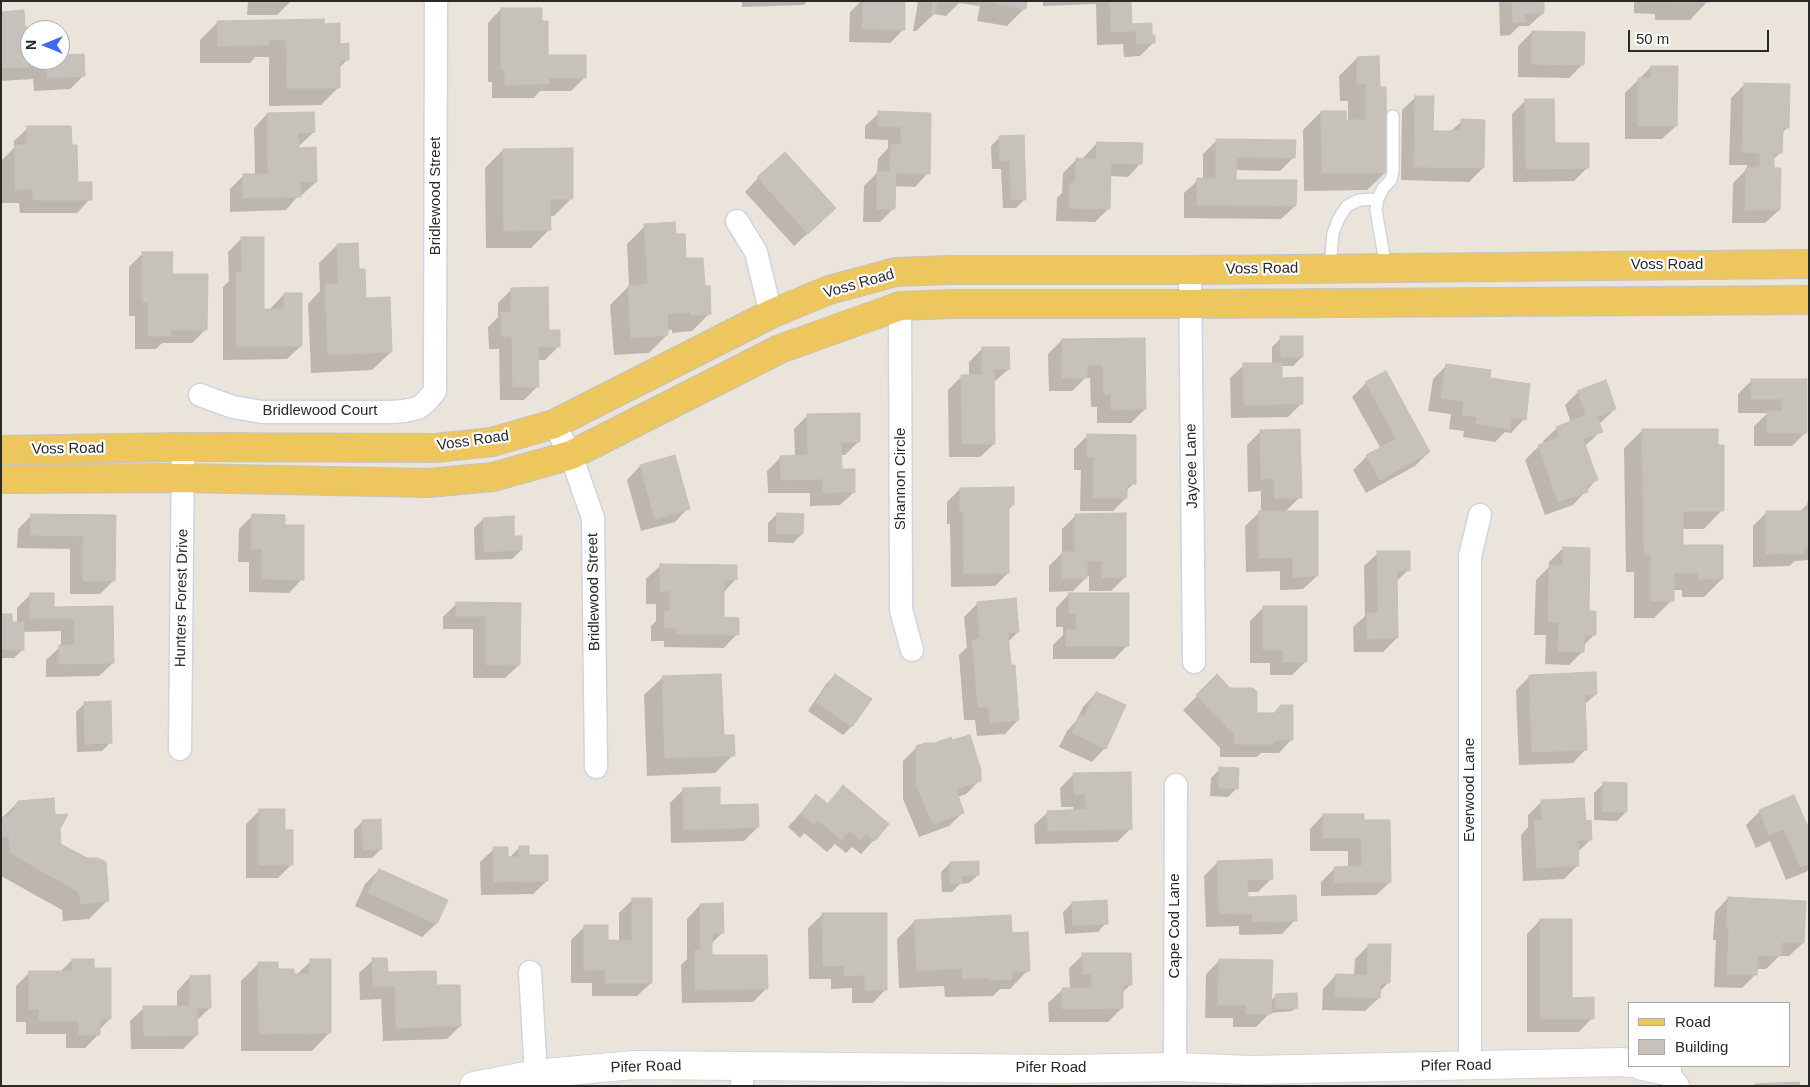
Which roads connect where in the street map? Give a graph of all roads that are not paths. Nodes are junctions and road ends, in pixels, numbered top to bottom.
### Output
1 (436, 1) edge
2 (1393, 116) dead end
3 (1378, 199) junction
4 (737, 221) dead end
5 (1809, 264) edge
6 (1643, 265) junction
7 (1330, 268) junction
8 (1393, 268) junction
9 (950, 270) junction
10 (1190, 270) junction
11 (1643, 300) junction
12 (1809, 300) edge
13 (1399, 302) junction
14 (951, 304) junction
15 (1190, 304) junction
16 (900, 306) junction
17 (771, 314) junction
18 (435, 391) joint
19 (200, 395) dead end
20 (554, 424) junction
21 (183, 447) junction
22 (1, 450) edge
23 (571, 455) junction
24 (183, 478) junction
25 (1, 479) edge
26 (1480, 515) dead end
27 (912, 650) dead end
28 (1194, 662) dead end
29 (180, 749) dead end
30 (596, 768) dead end
31 (1176, 786) dead end
32 (530, 972) dead end
33 (1628, 1063) edge
34 (1470, 1066) junction
35 (1175, 1067) junction
36 (536, 1074) junction
37 (742, 1076) edge
38 (1065, 1077) edge
39 (1250, 1078) edge
40 (486, 1084) edge

1 - 18 street, Bridlewood Street
2 - 3 lane
3 - 7 lane
3 - 8 lane
4 - 17 street
5 - 6 main road, Voss Road
6 - 8 main road, Voss Road
6 - 11 main road
7 - 8 main road, Voss Road
7 - 10 main road, Voss Road
8 - 13 main road
9 - 10 main road, Voss Road
9 - 14 main road
9 - 17 main road, Voss Road
10 - 15 street, Jaycee Lane
11 - 12 main road, Voss Road
11 - 13 main road, Voss Road
13 - 15 main road, Voss Road
14 - 15 main road, Voss Road
14 - 16 main road, Voss Road
15 - 28 street, Jaycee Lane
16 - 23 main road, Voss Road
16 - 27 street, Shannon Circle
17 - 20 main road, Voss Road
18 - 19 street, Bridlewood Court
20 - 21 main road, Voss Road
20 - 23 street, Bridlewood Street
21 - 22 main road, Voss Road
21 - 24 street, Hunters Forest Drive
23 - 24 main road, Voss Road
23 - 30 street, Bridlewood Street
24 - 25 main road, Voss Road
24 - 29 street, Hunters Forest Drive
26 - 34 street, Everwood Lane
31 - 35 street, Cape Cod Lane
32 - 36 street
33 - 34 street, Pifer Road
34 - 39 street, Pifer Road
35 - 38 street, Pifer Road
35 - 39 street, Pifer Road
36 - 37 street, Pifer Road
36 - 40 street, Pifer Road
37 - 38 street, Pifer Road

